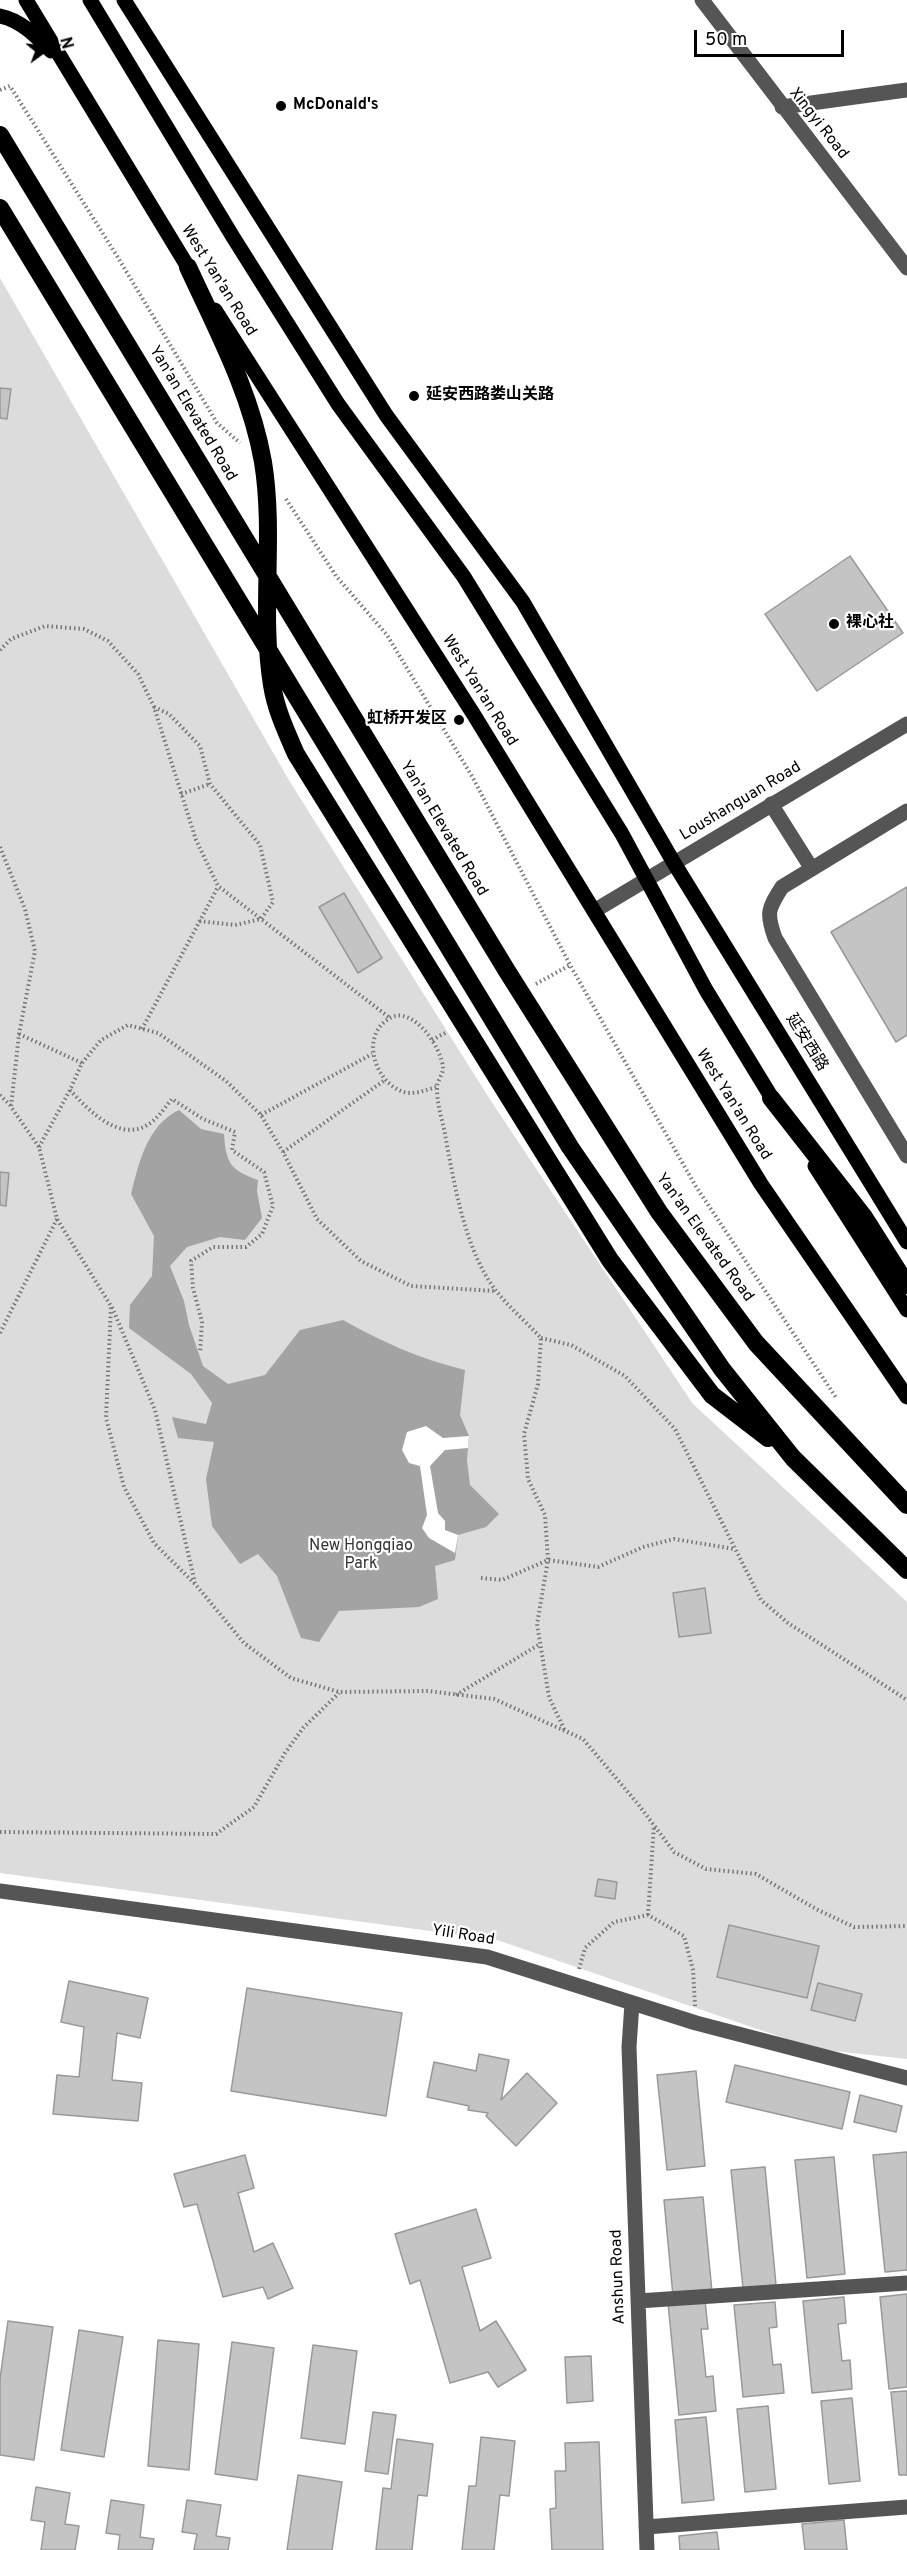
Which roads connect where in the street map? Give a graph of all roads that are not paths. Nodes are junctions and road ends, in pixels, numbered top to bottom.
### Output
1 (26, 0) edge
2 (90, 0) edge
3 (124, 0) edge
4 (702, 0) edge
5 (0, 16) edge
6 (68, 68) junction
7 (907, 90) edge
8 (782, 107) junction
9 (0, 135) edge
10 (0, 208) edge
11 (188, 267) junction
12 (907, 268) edge
13 (906, 726) edge
14 (771, 804) junction
15 (907, 812) edge
16 (674, 862) junction
17 (812, 869) junction
18 (646, 878) junction
19 (594, 911) junction
20 (771, 1098) junction
21 (907, 1156) edge
22 (907, 1242) edge
23 (907, 1285) edge
24 (907, 1310) edge
25 (907, 1397) edge
26 (793, 1458) junction
27 (907, 1505) edge
28 (907, 1570) edge
29 (0, 1890) edge
30 (632, 2003) junction
31 (907, 2078) edge
32 (907, 2283) edge
33 (638, 2301) junction
34 (907, 2507) edge
35 (646, 2527) junction
36 (647, 2550) edge

1 - 6 main road, West Yan'an Road
2 - 18 main road
3 - 16 main road
4 - 8 street, Xingyi Road
5 - 6 main road
6 - 11 main road, West Yan'an Road
7 - 8 street
8 - 12 street, Xingyi Road
9 - 27 highway, Yan'an Elevated Road
10 - 26 highway
11 - 19 main road, West Yan'an Road
11 - 26 highway
13 - 14 street, Loushanguan Road
14 - 16 street, Loushanguan Road
14 - 17 street
15 - 17 street
16 - 18 street, Loushanguan Road
16 - 22 main road, 延安西路
17 - 21 street
18 - 19 street, Loushanguan Road
18 - 20 main road
19 - 25 main road, West Yan'an Road
20 - 23 highway
20 - 24 main road
26 - 28 highway
29 - 30 street, Yili Road
30 - 31 street, Yili Road
30 - 33 street, Anshun Road
32 - 33 street
33 - 35 street, Anshun Road
34 - 35 street
35 - 36 street, Anshun Road

